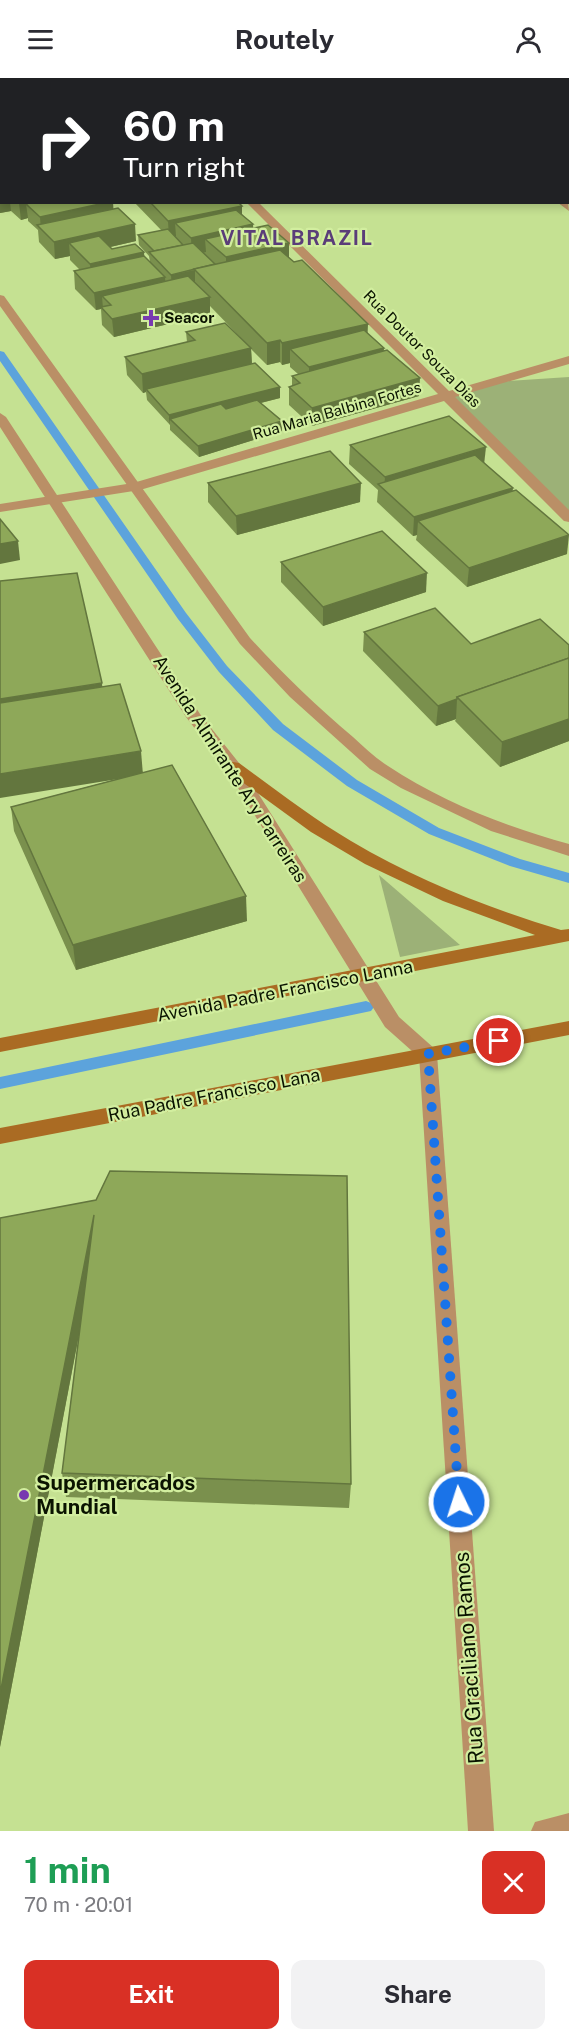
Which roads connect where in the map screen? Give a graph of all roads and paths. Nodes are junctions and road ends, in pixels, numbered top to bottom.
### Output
1 (253, 204) edge
2 (0, 298) edge
3 (569, 360) edge
4 (446, 396) junction
5 (0, 417) edge
6 (135, 487) junction
7 (54, 500) junction
8 (0, 508) edge
9 (569, 518) edge
10 (233, 767) junction
11 (569, 850) edge
12 (566, 937) edge
13 (363, 976) junction
14 (569, 1028) edge
15 (0, 1045) edge
16 (428, 1054) junction
17 (0, 1136) edge
18 (569, 1826) edge
19 (481, 1831) edge
20 (544, 1831) edge

1 - 4 street, Rua Doutor Souza Dias
2 - 6 street
3 - 4 street, Rua Maria Balbina Fortes
4 - 6 street, Rua Maria Balbina Fortes
4 - 9 street, Rua Doutor Souza Dias
5 - 7 street, Avenida Almirante Ary Parreiras
6 - 7 street, Rua Maria Balbina Fortes
6 - 11 street
7 - 8 street, Rua Maria Balbina Fortes
7 - 10 street, Avenida Almirante Ary Parreiras
10 - 12 main road
10 - 13 street, Avenida Almirante Ary Parreiras
12 - 13 main road, Avenida Padre Francisco Lanna
13 - 15 main road, Avenida Padre Francisco Lanna
13 - 16 street, Avenida Almirante Ary Parreiras
14 - 16 main road
16 - 17 main road, Rua Padre Francisco Lana
16 - 19 street, Rua Graciliano Ramos
18 - 20 street

